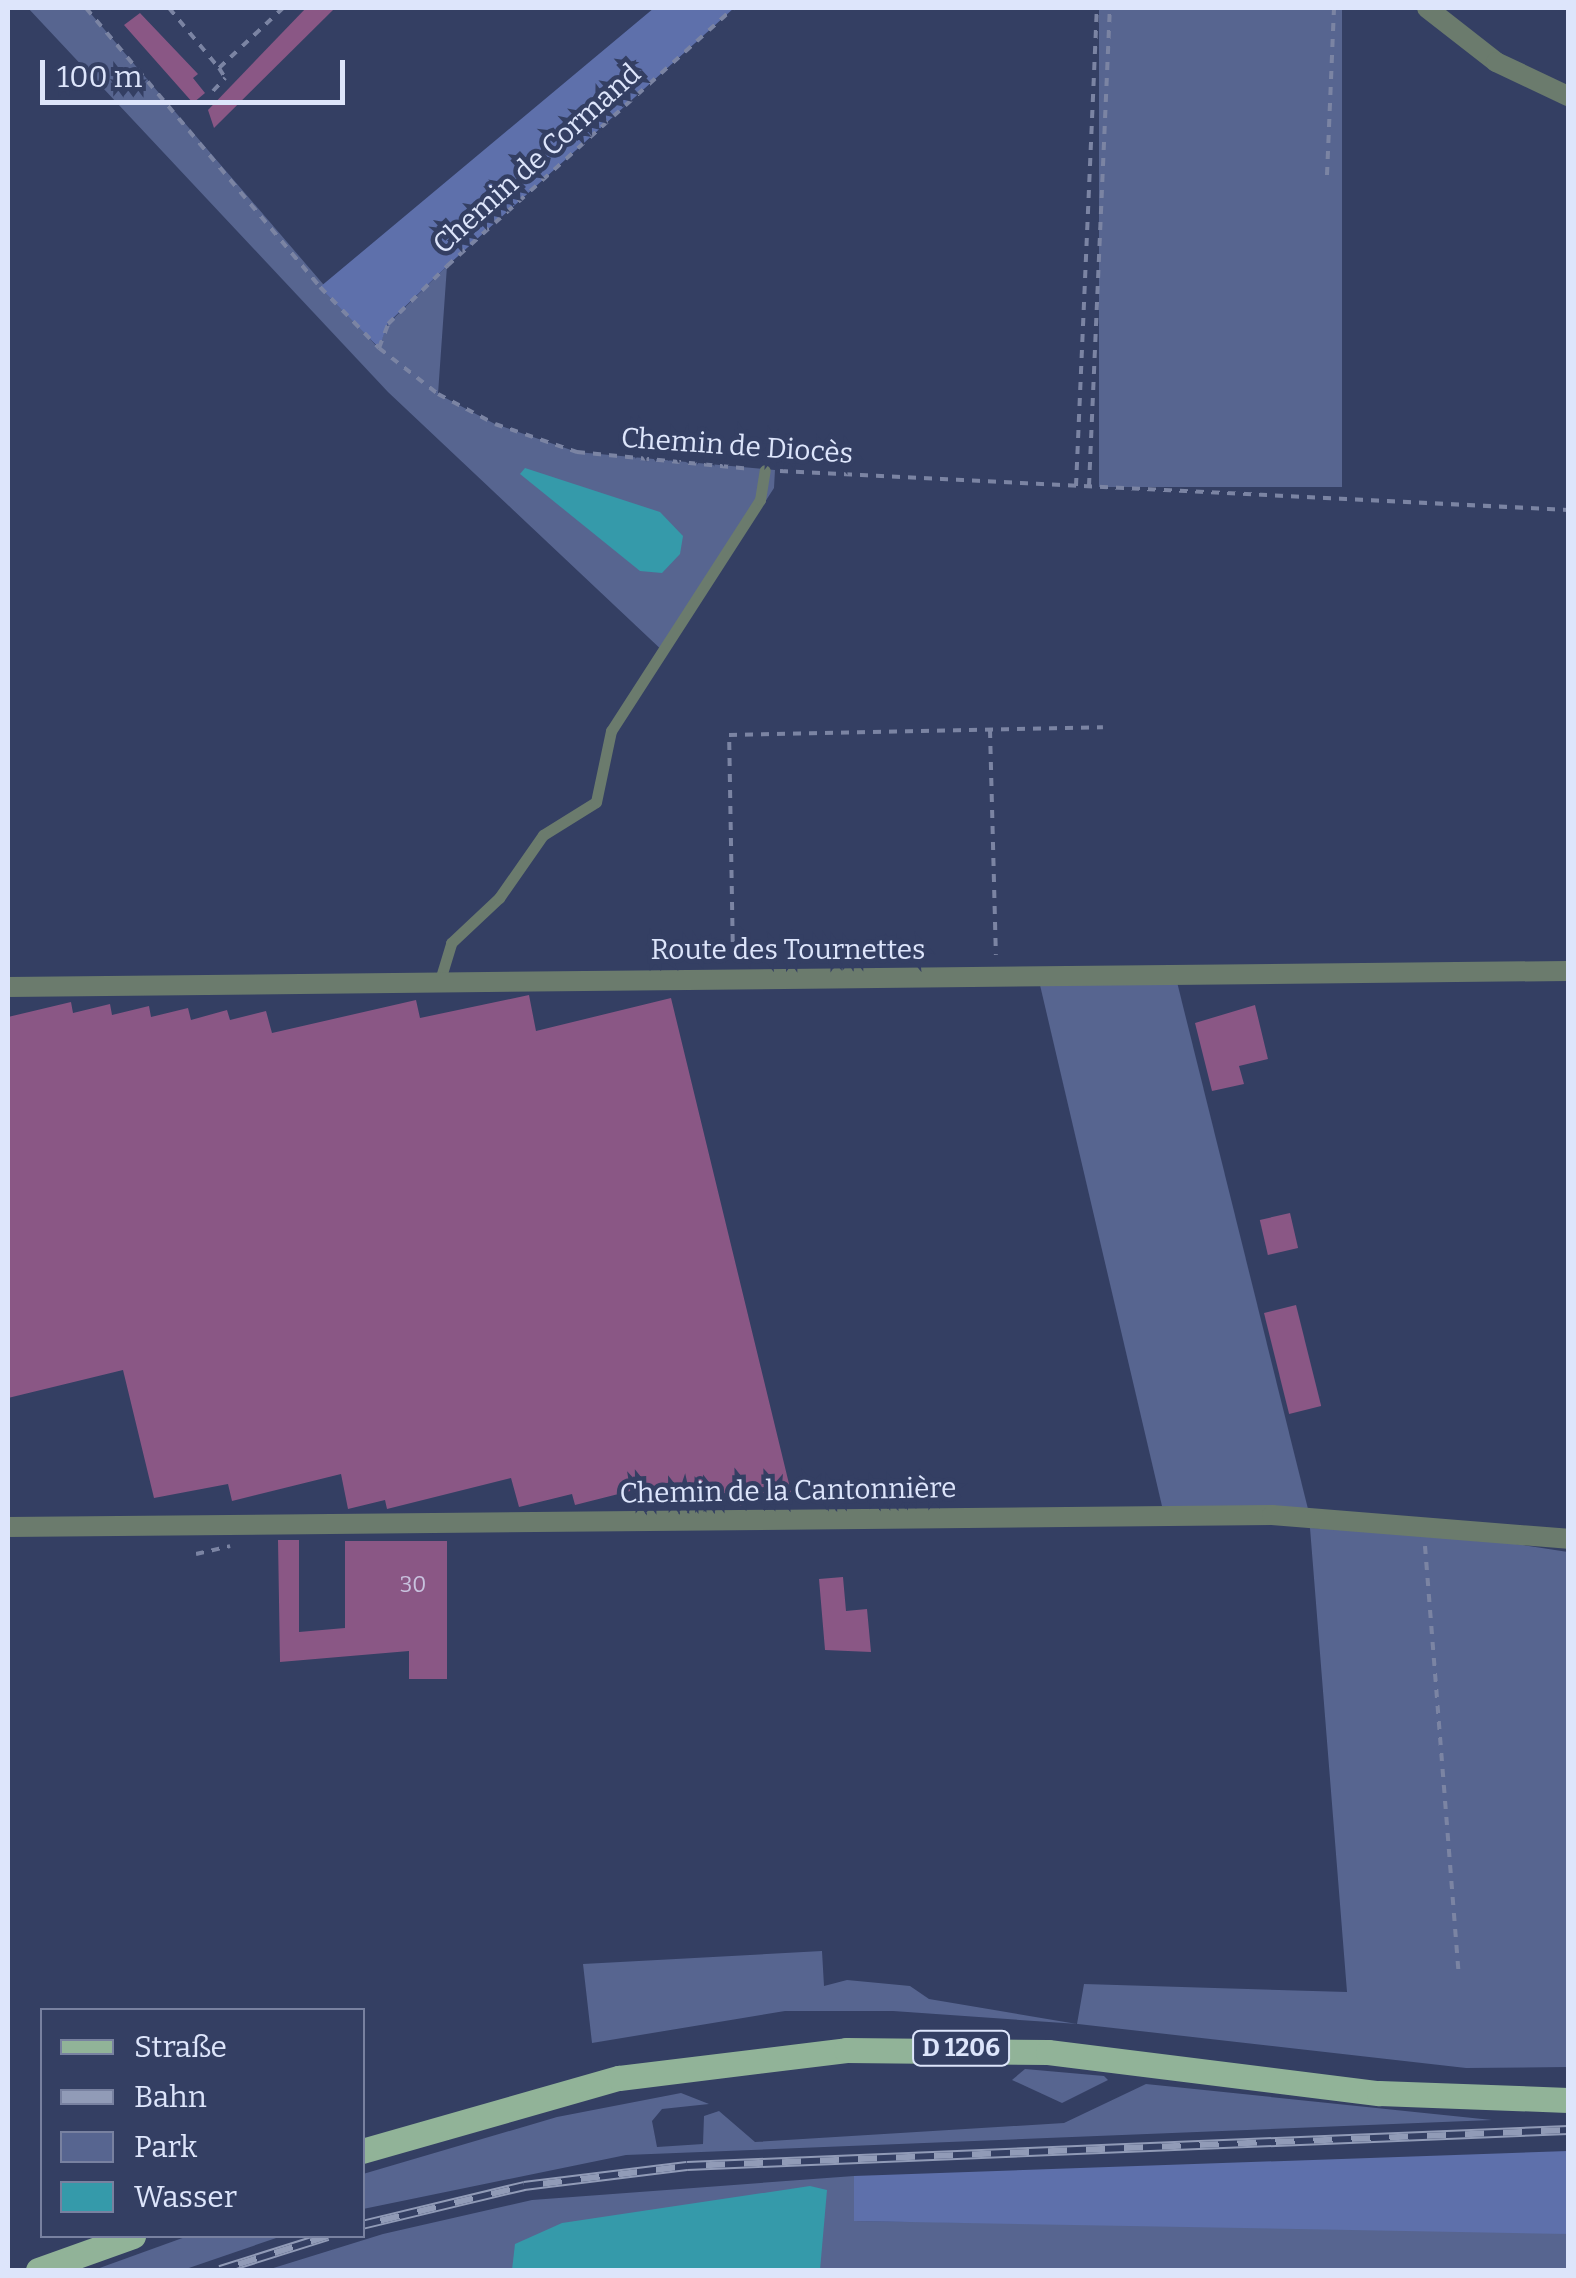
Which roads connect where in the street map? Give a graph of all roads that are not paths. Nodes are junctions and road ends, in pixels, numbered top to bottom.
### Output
1 (1427, 8) edge
2 (1568, 96) edge
3 (765, 470) road end
4 (1568, 971) edge
5 (440, 980) junction
6 (8, 987) edge
7 (8, 1528) edge
8 (1568, 1539) edge
9 (1568, 2100) edge
10 (365, 2150) edge
11 (127, 2238) edge
12 (38, 2270) edge

1 - 2 street
3 - 5 lane
4 - 5 street, Route des Tournettes
5 - 6 street, Route des Tournettes
7 - 8 street, Chemin de la Cantonnière
9 - 10 main road, D 1206
11 - 12 main road

